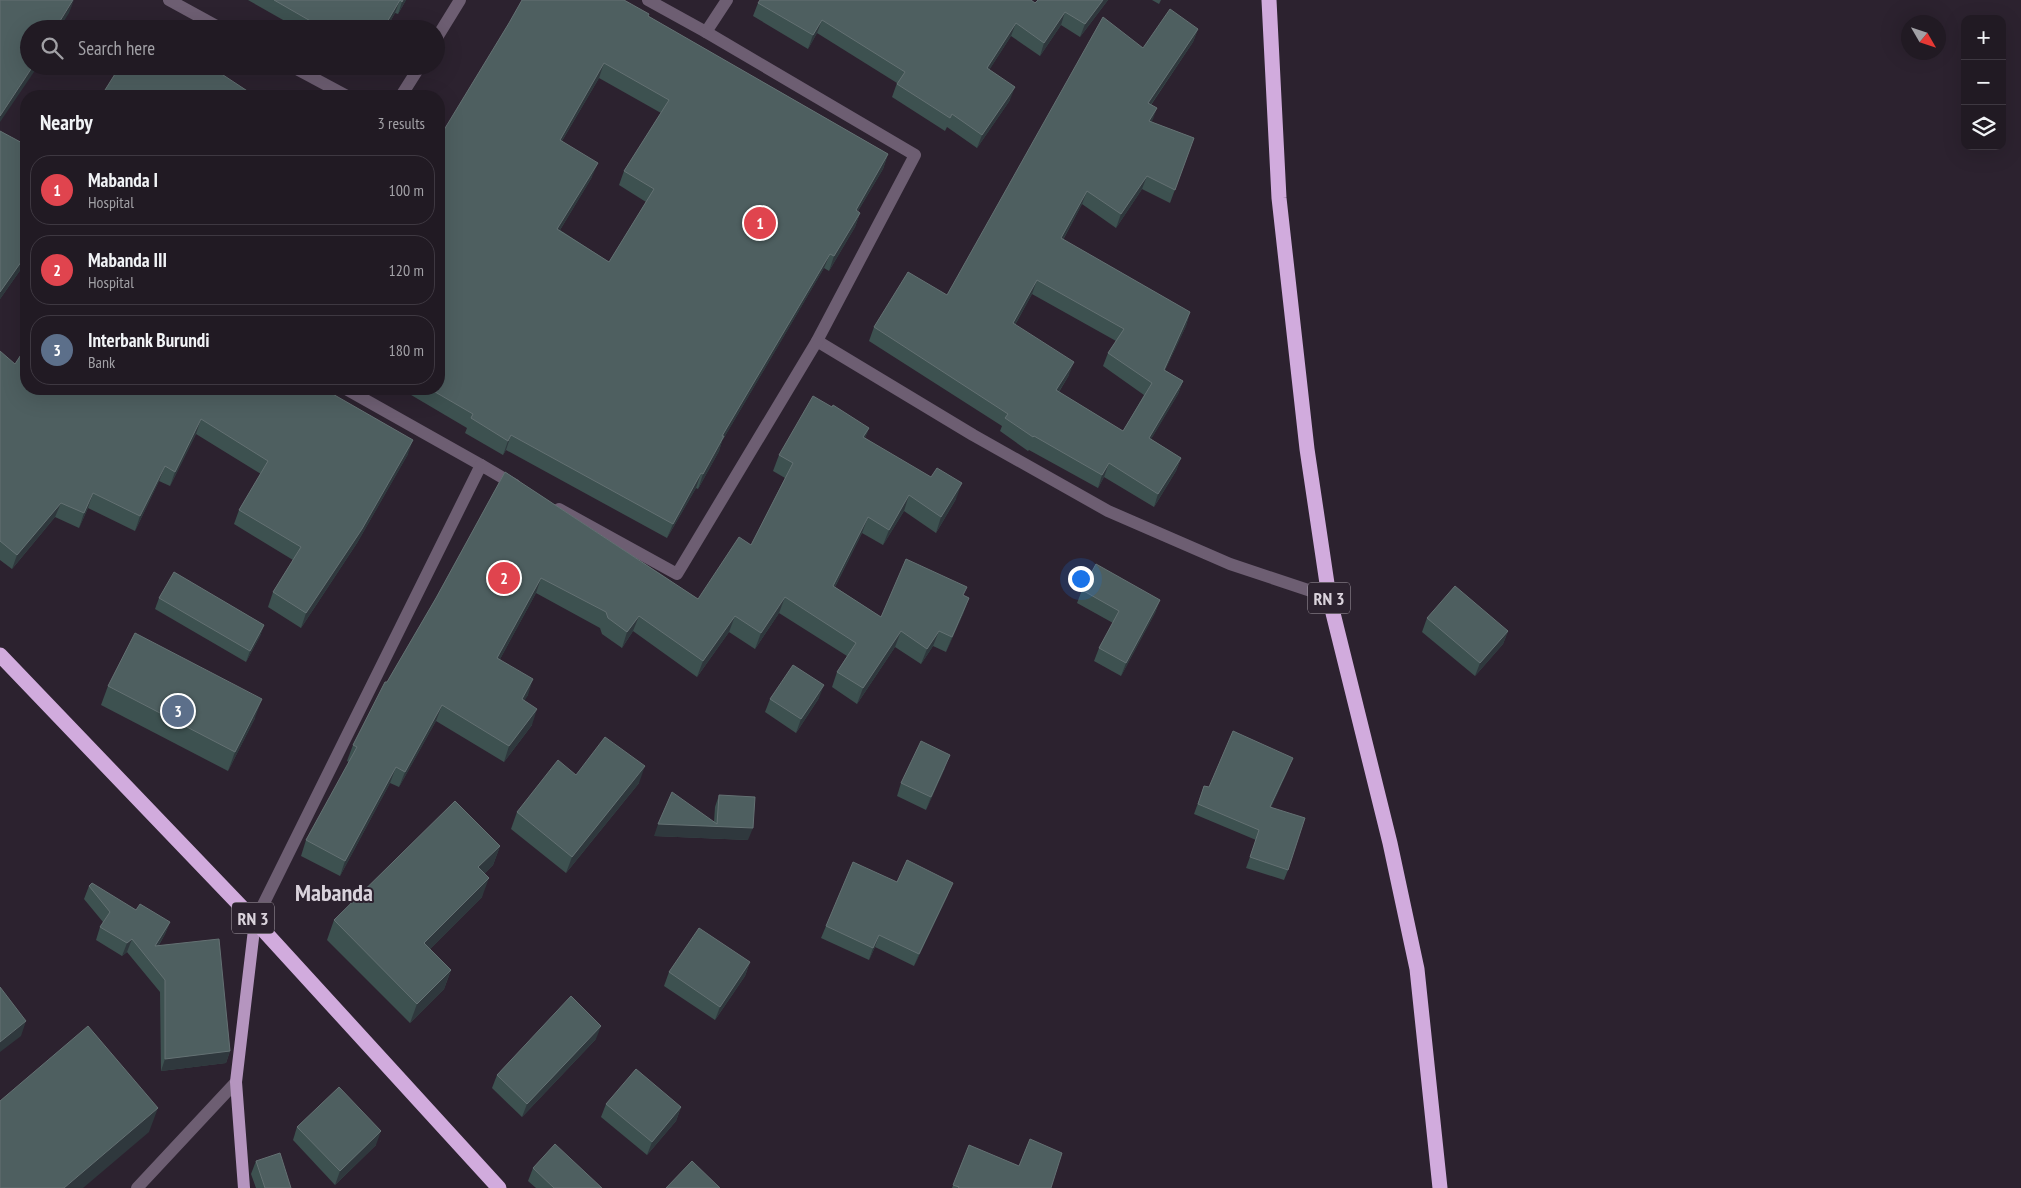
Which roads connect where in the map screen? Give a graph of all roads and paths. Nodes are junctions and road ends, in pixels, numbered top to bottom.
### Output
1 (168, 0) edge
2 (460, 0) edge
3 (648, 0) edge
4 (727, 0) edge
5 (1269, 0) edge
6 (205, 20) edge
7 (445, 24) edge
8 (706, 32) junction
9 (308, 75) edge
10 (415, 75) edge
11 (336, 90) edge
12 (406, 90) edge
13 (817, 341) junction
14 (356, 395) edge
15 (480, 466) junction
16 (523, 489) edge
17 (549, 503) edge
18 (1328, 597) junction
19 (0, 655) edge
20 (255, 921) junction
21 (236, 1082) junction
22 (137, 1188) edge
23 (244, 1188) edge
24 (499, 1188) edge
25 (1440, 1188) edge

1 - 6 street
2 - 7 street
3 - 8 street
4 - 8 street
5 - 18 highway, RN 3
8 - 13 street
9 - 11 street
10 - 12 street
13 - 17 street
13 - 18 street
14 - 15 street
15 - 16 street
15 - 20 street
18 - 25 highway, RN 3
19 - 20 highway, RN 3
20 - 21 main road
20 - 24 highway, RN 3
21 - 22 street
21 - 23 main road

